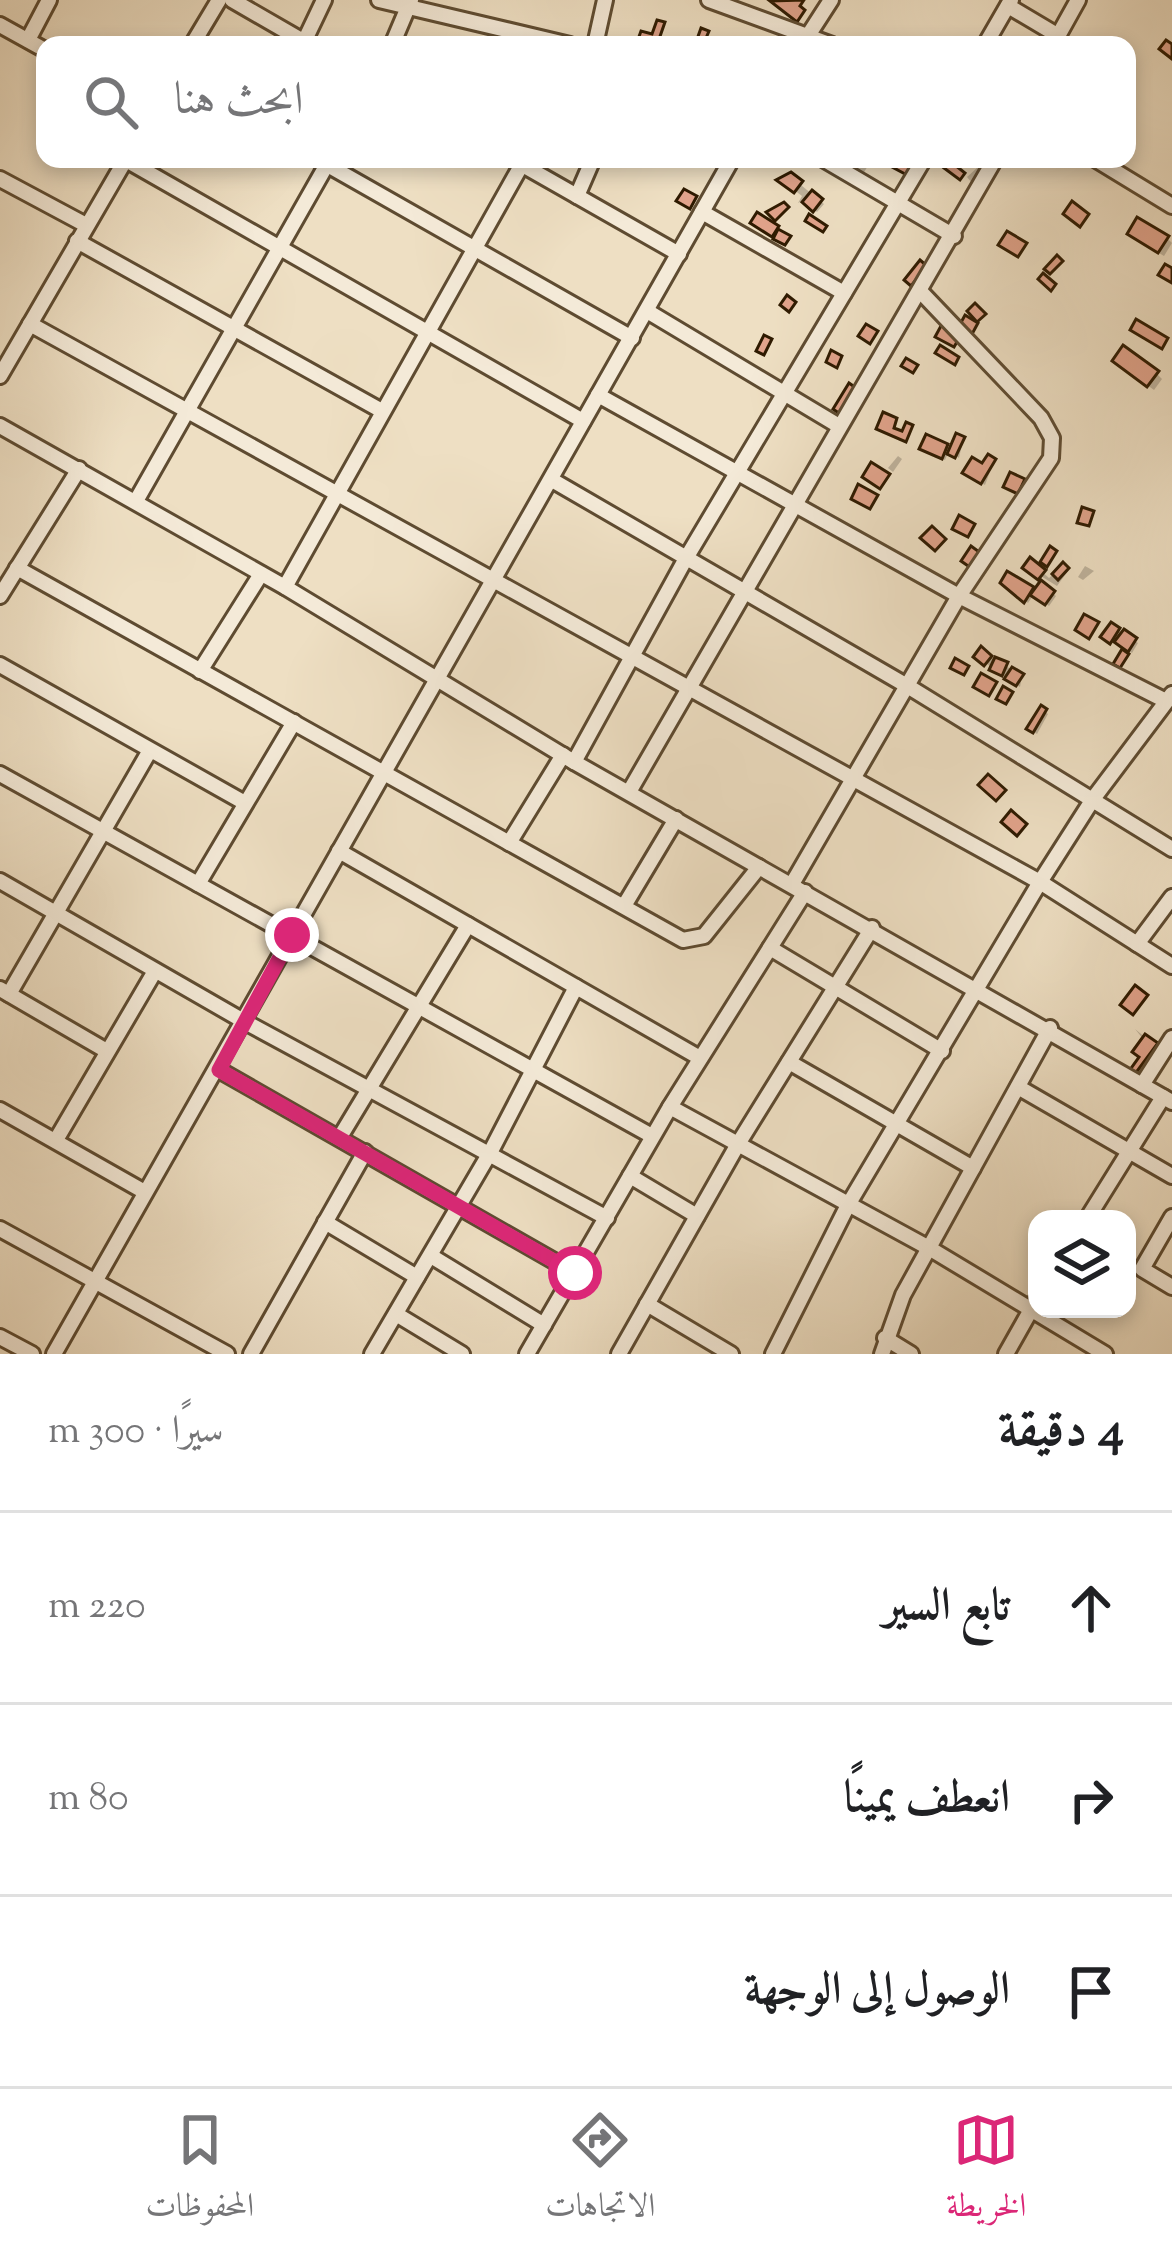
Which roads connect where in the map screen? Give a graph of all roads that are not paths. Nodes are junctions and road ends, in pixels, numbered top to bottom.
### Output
1 (50, 0) edge
2 (219, 0) edge
3 (232, 0) edge
4 (324, 0) edge
5 (379, 0) edge
6 (605, 0) edge
7 (709, 0) edge
8 (831, 0) edge
9 (1078, 0) edge
10 (1010, 3) edge
11 (410, 4) edge
12 (0, 25) edge
13 (197, 36) edge
14 (295, 36) edge
15 (310, 36) edge
16 (396, 36) edge
17 (535, 36) edge
18 (597, 36) edge
19 (799, 36) edge
20 (808, 36) edge
21 (990, 36) edge
22 (1050, 36) edge
23 (1057, 36) edge
24 (28, 40) junction
25 (36, 45) edge
26 (121, 168) edge
27 (141, 168) edge
28 (320, 168) edge
29 (336, 168) edge
30 (514, 168) edge
31 (528, 168) edge
32 (589, 168) edge
33 (727, 168) edge
34 (839, 168) edge
35 (919, 168) edge
36 (990, 168) edge
37 (1110, 168) edge
38 (0, 179) edge
39 (578, 196) junction
40 (898, 202) junction
41 (1172, 206) edge
42 (702, 212) junction
43 (86, 225) junction
44 (954, 236) junction
45 (77, 241) junction
46 (476, 247) junction
47 (278, 248) junction
48 (679, 254) junction
49 (920, 291) junction
50 (844, 292) junction
51 (647, 311) junction
52 (30, 324) junction
53 (233, 328) junction
54 (428, 330) junction
55 (632, 338) junction
56 (0, 376) edge
57 (786, 392) junction
58 (598, 395) junction
59 (188, 411) junction
60 (382, 411) junction
61 (583, 421) junction
62 (0, 426) edge
63 (839, 426) junction
64 (79, 469) junction
65 (738, 473) junction
66 (552, 480) junction
67 (335, 492) junction
68 (136, 501) junction
69 (794, 502) junction
70 (685, 560) junction
71 (17, 568) junction
72 (261, 574) junction
73 (492, 581) junction
74 (285, 587) junction
75 (743, 595) junction
76 (0, 596) edge
77 (959, 596) junction
78 (630, 660) junction
79 (0, 665) edge
80 (200, 671) junction
81 (433, 679) junction
82 (909, 687) junction
83 (688, 690) junction
84 (1167, 707) edge
85 (294, 722) junction
86 (149, 752) junction
87 (568, 759) junction
88 (381, 773) junction
89 (0, 774) edge
90 (853, 780) junction
91 (629, 792) junction
92 (1093, 799) junction
93 (245, 803) junction
94 (676, 819) junction
95 (102, 833) junction
96 (509, 843) junction
97 (1172, 850) edge
98 (339, 851) junction
99 (759, 867) junction
100 (0, 881) edge
101 (1040, 882) junction
102 (198, 884) junction
103 (799, 888) junction
104 (1172, 897) edge
105 (624, 906) junction
106 (53, 911) junction
107 (468, 925) junction
108 (872, 928) junction
109 (292, 935) junction
110 (1137, 944) junction
111 (770, 948) junction
112 (1172, 966) edge
113 (155, 971) junction
114 (576, 987) junction
115 (977, 987) junction
116 (836, 988) junction
117 (4, 992) edge
118 (419, 1006) junction
119 (247, 1022) junction
120 (1050, 1028) junction
121 (1172, 1038) edge
122 (105, 1050) junction
123 (941, 1051) junction
124 (700, 1058) junction
125 (789, 1062) junction
126 (533, 1069) junction
127 (219, 1070) junction
128 (1142, 1084) junction
129 (372, 1086) junction
130 (1018, 1087) junction
131 (1168, 1099) edge
132 (670, 1107) junction
133 (0, 1110) edge
134 (899, 1125) junction
135 (652, 1136) junction
136 (340, 1137) junction
137 (56, 1140) junction
138 (738, 1144) junction
139 (490, 1151) junction
140 (365, 1152) junction
141 (1129, 1152) junction
142 (973, 1168) junction
143 (630, 1176) junction
144 (1172, 1177) edge
145 (143, 1191) junction
146 (848, 1205) junction
147 (460, 1207) junction
148 (1093, 1210) edge
149 (697, 1216) junction
150 (1172, 1217) edge
151 (607, 1218) junction
152 (325, 1222) junction
153 (0, 1229) edge
154 (929, 1248) junction
155 (430, 1256) junction
156 (1136, 1265) edge
157 (1142, 1268) junction
158 (575, 1273) junction
159 (417, 1277) junction
160 (96, 1279) junction
161 (1172, 1287) edge
162 (1028, 1302) edge
163 (647, 1304) junction
164 (396, 1314) junction
165 (1028, 1316) edge
166 (1053, 1318) edge
167 (544, 1325) junction
168 (0, 1337) edge
169 (883, 1346) edge
170 (220, 1352) edge
171 (32, 1354) edge
172 (54, 1354) edge
173 (250, 1354) edge
174 (372, 1354) edge
175 (462, 1354) edge
176 (527, 1354) edge
177 (619, 1354) edge
178 (731, 1354) edge
179 (772, 1354) edge
180 (911, 1354) edge
181 (1006, 1354) edge
182 (1105, 1354) edge

1 - 24 street
2 - 13 street
3 - 14 street
4 - 15 street
5 - 11 street
6 - 18 street
7 - 19 street
8 - 20 street
9 - 23 street
10 - 21 street
10 - 22 street
11 - 16 street
11 - 17 street
12 - 24 street
24 - 25 street
26 - 43 street
27 - 47 street
28 - 47 street
29 - 46 street
30 - 46 street
31 - 39 street
32 - 39 street
33 - 42 street
34 - 40 street
35 - 40 street
36 - 44 street
37 - 41 street
38 - 43 street
39 - 48 street
40 - 44 street
40 - 50 street
42 - 48 street
42 - 50 street
43 - 45 street
44 - 49 street
45 - 52 street
45 - 53 street
46 - 54 street
46 - 55 street
47 - 53 street
47 - 54 street
48 - 51 street
49 - 63 street
49 - 77 street
50 - 57 street
51 - 55 street
51 - 57 street
52 - 56 street
52 - 59 street
53 - 59 street
53 - 60 street
54 - 60 street
54 - 61 street
55 - 58 street
57 - 63 street
57 - 65 street
58 - 61 street
58 - 65 street
59 - 67 street
59 - 68 street
60 - 67 street
61 - 66 street
62 - 64 street
63 - 69 street
64 - 68 street
64 - 71 street
65 - 69 street
65 - 70 street
66 - 70 street
66 - 73 street
67 - 73 street
67 - 74 street
68 - 72 street
69 - 75 street
69 - 77 street
70 - 75 street
70 - 78 street
71 - 76 street
71 - 80 street
72 - 74 street
72 - 80 street
73 - 78 street
73 - 81 street
74 - 81 street
75 - 82 street
75 - 83 street
77 - 82 street
77 - 84 street
78 - 83 street
78 - 87 street
79 - 86 street
80 - 85 street
81 - 87 street
81 - 88 street
82 - 90 street
82 - 92 street
83 - 90 street
83 - 91 street
84 - 92 street
85 - 88 street
85 - 93 street
86 - 93 street
86 - 95 street
87 - 91 street
87 - 96 street
88 - 96 street
88 - 98 street
89 - 95 street
90 - 101 street
90 - 103 street
91 - 94 street
92 - 97 street
92 - 101 street
93 - 102 street
94 - 99 street
94 - 105 street
95 - 102 street
95 - 106 street
96 - 105 street
98 - 107 street
98 - 109 street
99 - 103 street
99 - 105 street
100 - 106 street
101 - 110 street
101 - 115 street
102 - 109 street
103 - 108 street
103 - 111 street
104 - 110 street
106 - 113 street
106 - 117 street
107 - 114 street
107 - 118 street
108 - 115 street
108 - 116 street
109 - 118 street
109 - 119 street
110 - 112 street
111 - 116 street
111 - 124 street
113 - 119 street
113 - 122 street
114 - 124 street
114 - 126 street
115 - 120 street
115 - 123 street
116 - 123 street
116 - 125 street
117 - 122 street
118 - 126 street
118 - 129 street
119 - 127 street
119 - 129 street
120 - 128 street
120 - 130 street
121 - 128 street
122 - 137 street
123 - 134 street
124 - 132 street
125 - 134 street
125 - 138 street
126 - 135 street
126 - 139 street
127 - 136 street
127 - 145 street
128 - 131 street
129 - 136 street
129 - 139 street
130 - 141 street
130 - 142 street
131 - 141 street
132 - 135 street
132 - 138 street
133 - 137 street
134 - 142 street
134 - 146 street
135 - 143 street
136 - 140 street
137 - 145 street
138 - 146 street
138 - 149 street
139 - 147 street
139 - 151 street
140 - 147 street
140 - 152 street
141 - 144 street
141 - 148 street
142 - 154 street
143 - 149 street
143 - 151 street
145 - 160 street
146 - 154 street
146 - 179 street
147 - 155 street
147 - 158 street
149 - 163 street
150 - 157 street
151 - 158 street
152 - 159 street
152 - 173 street
153 - 160 street
154 - 162 street
154 - 169 street
155 - 159 street
155 - 167 street
156 - 157 street
157 - 161 street
158 - 167 street
159 - 164 street
160 - 170 street
160 - 172 street
163 - 177 street
163 - 178 street
164 - 174 street
164 - 175 street
165 - 181 street
166 - 182 street
167 - 176 street
168 - 171 street
169 - 180 street

